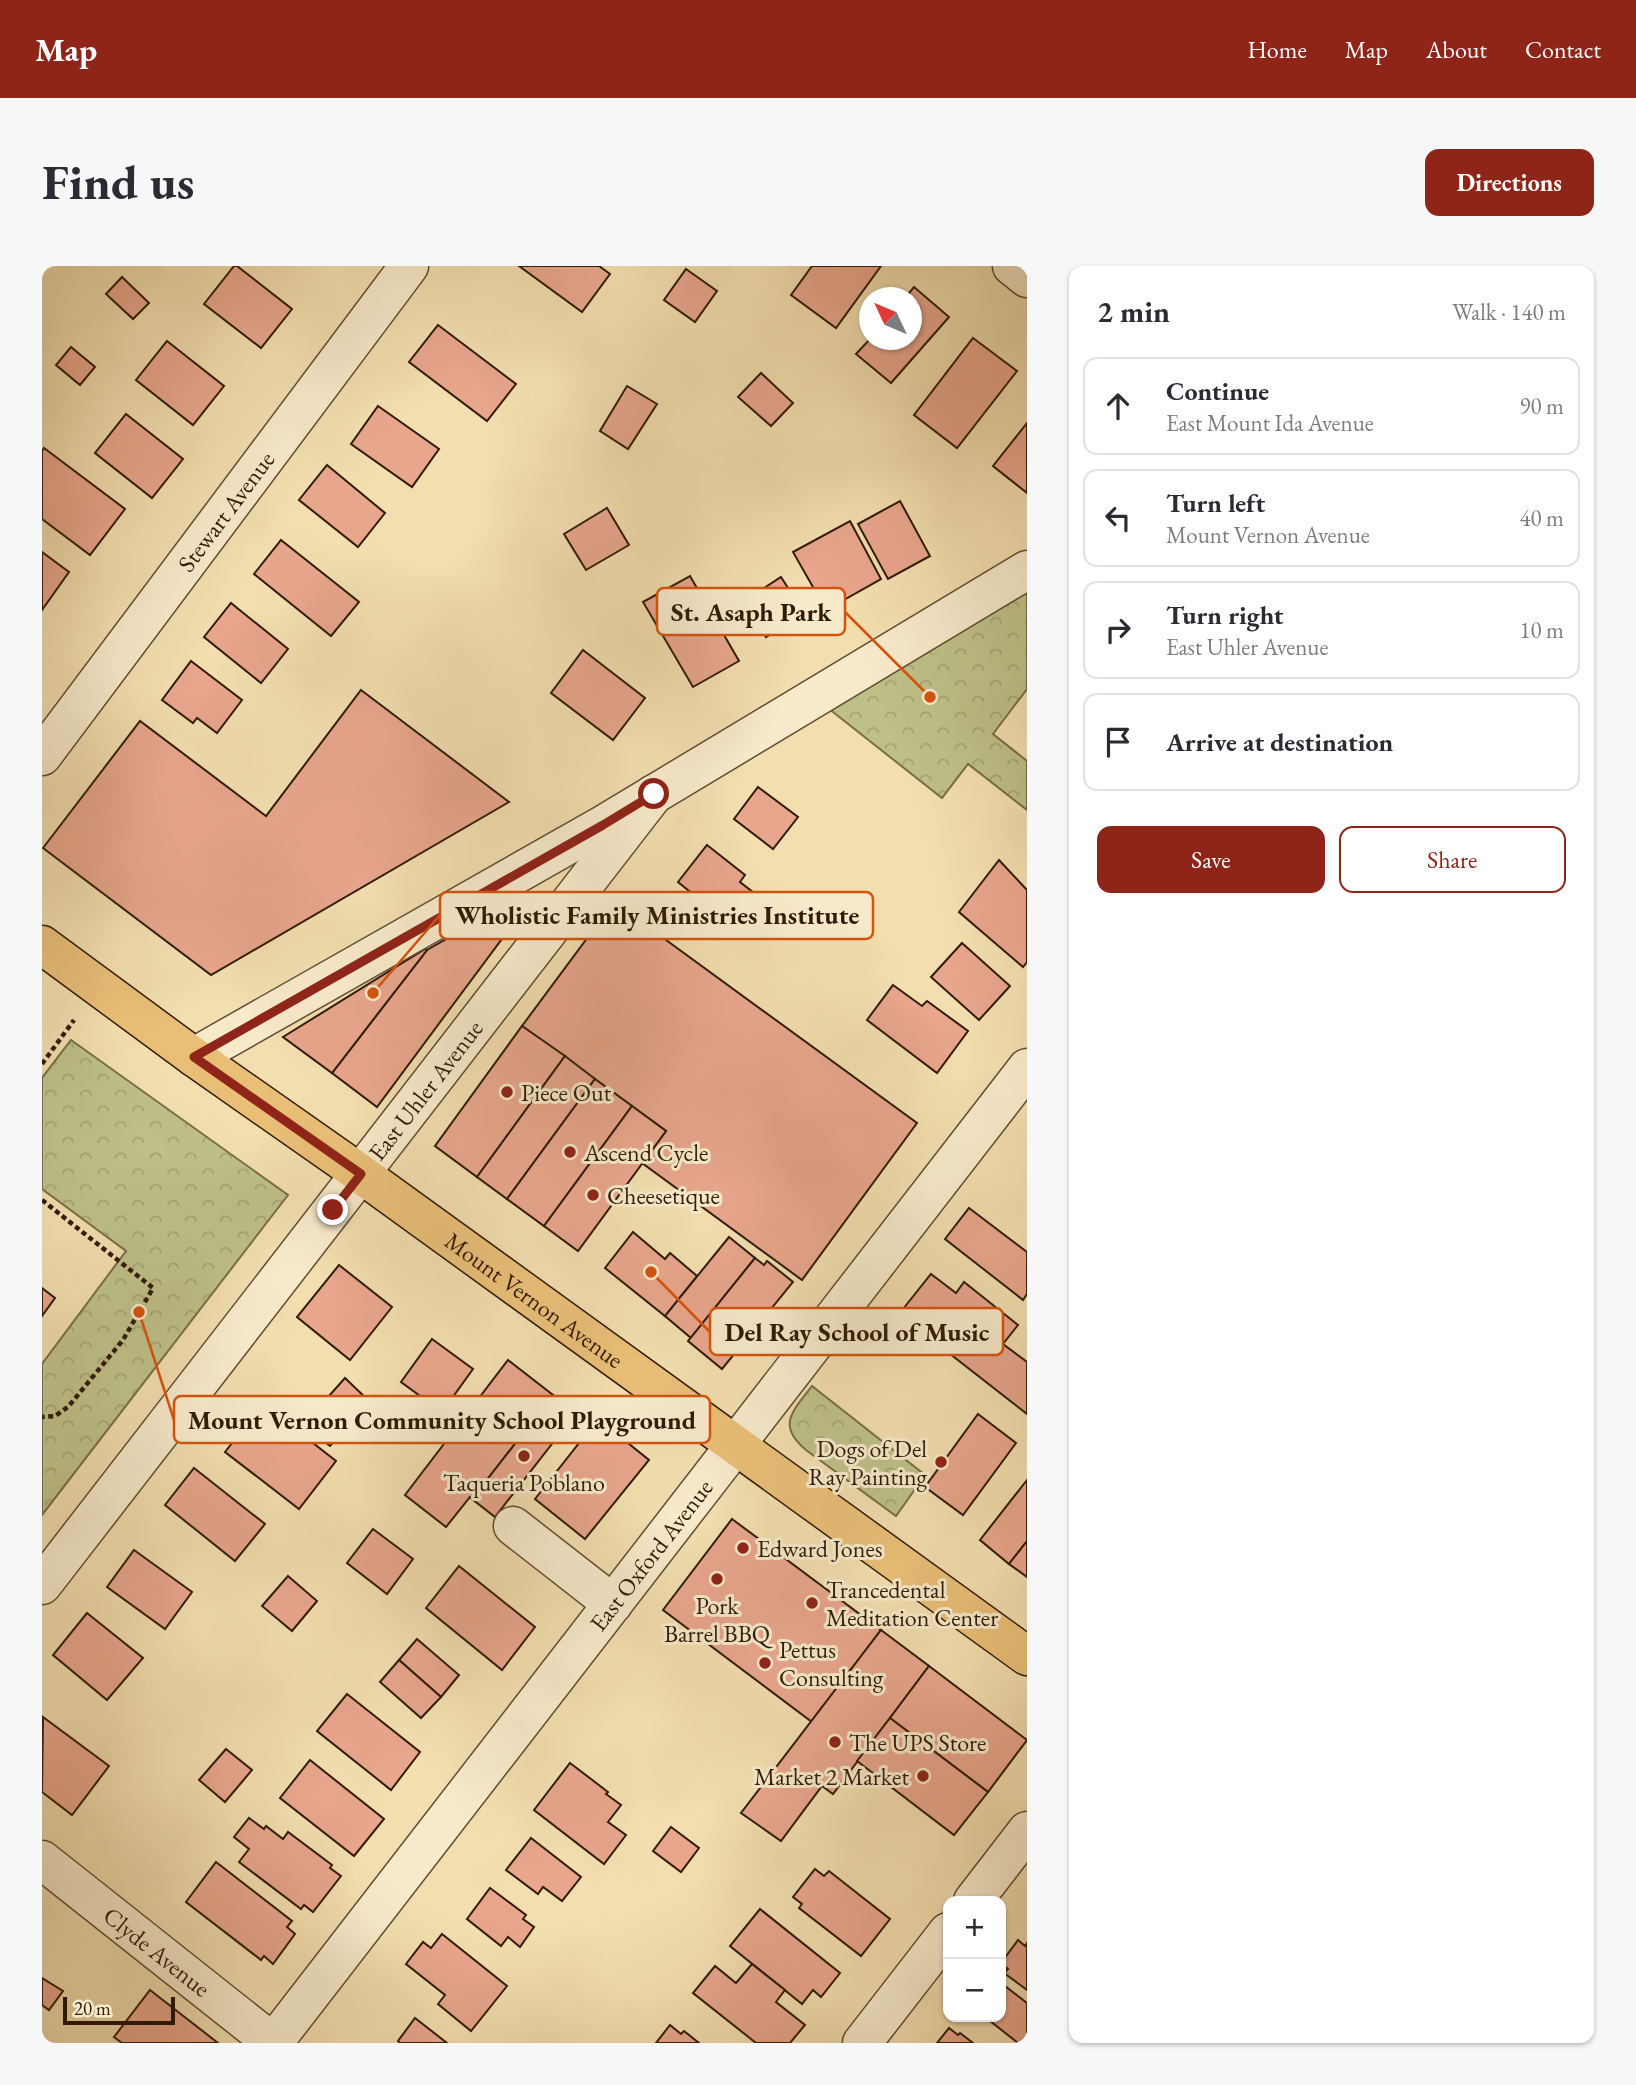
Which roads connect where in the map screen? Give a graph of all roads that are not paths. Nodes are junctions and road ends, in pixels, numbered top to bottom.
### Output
1 (409, 266) edge
2 (1012, 266) edge
3 (1027, 278) edge
4 (1027, 570) edge
5 (42, 756) edge
6 (654, 794) junction
7 (42, 945) edge
8 (194, 1057) junction
9 (1027, 1068) edge
10 (361, 1174) junction
11 (737, 1444) junction
12 (513, 1526) dead end
13 (42, 1585) edge
14 (613, 1604) junction
15 (1027, 1656) edge
16 (1027, 1831) edge
17 (42, 1860) edge
18 (976, 1896) edge
19 (943, 1938) edge
20 (273, 2043) edge
21 (862, 2043) edge

1 - 5 street, Stewart Avenue
2 - 3 street
4 - 6 street
6 - 8 street
6 - 10 street, East Uhler Avenue
7 - 8 main road, Mount Vernon Avenue
8 - 10 main road, Mount Vernon Avenue
9 - 11 street, East Oxford Avenue
10 - 11 main road, Mount Vernon Avenue
10 - 13 street, East Uhler Avenue
11 - 14 street, East Oxford Avenue
11 - 15 main road, Mount Vernon Avenue
12 - 14 street
14 - 20 street, East Oxford Avenue
16 - 18 street
17 - 20 street, Clyde Avenue
19 - 21 street

